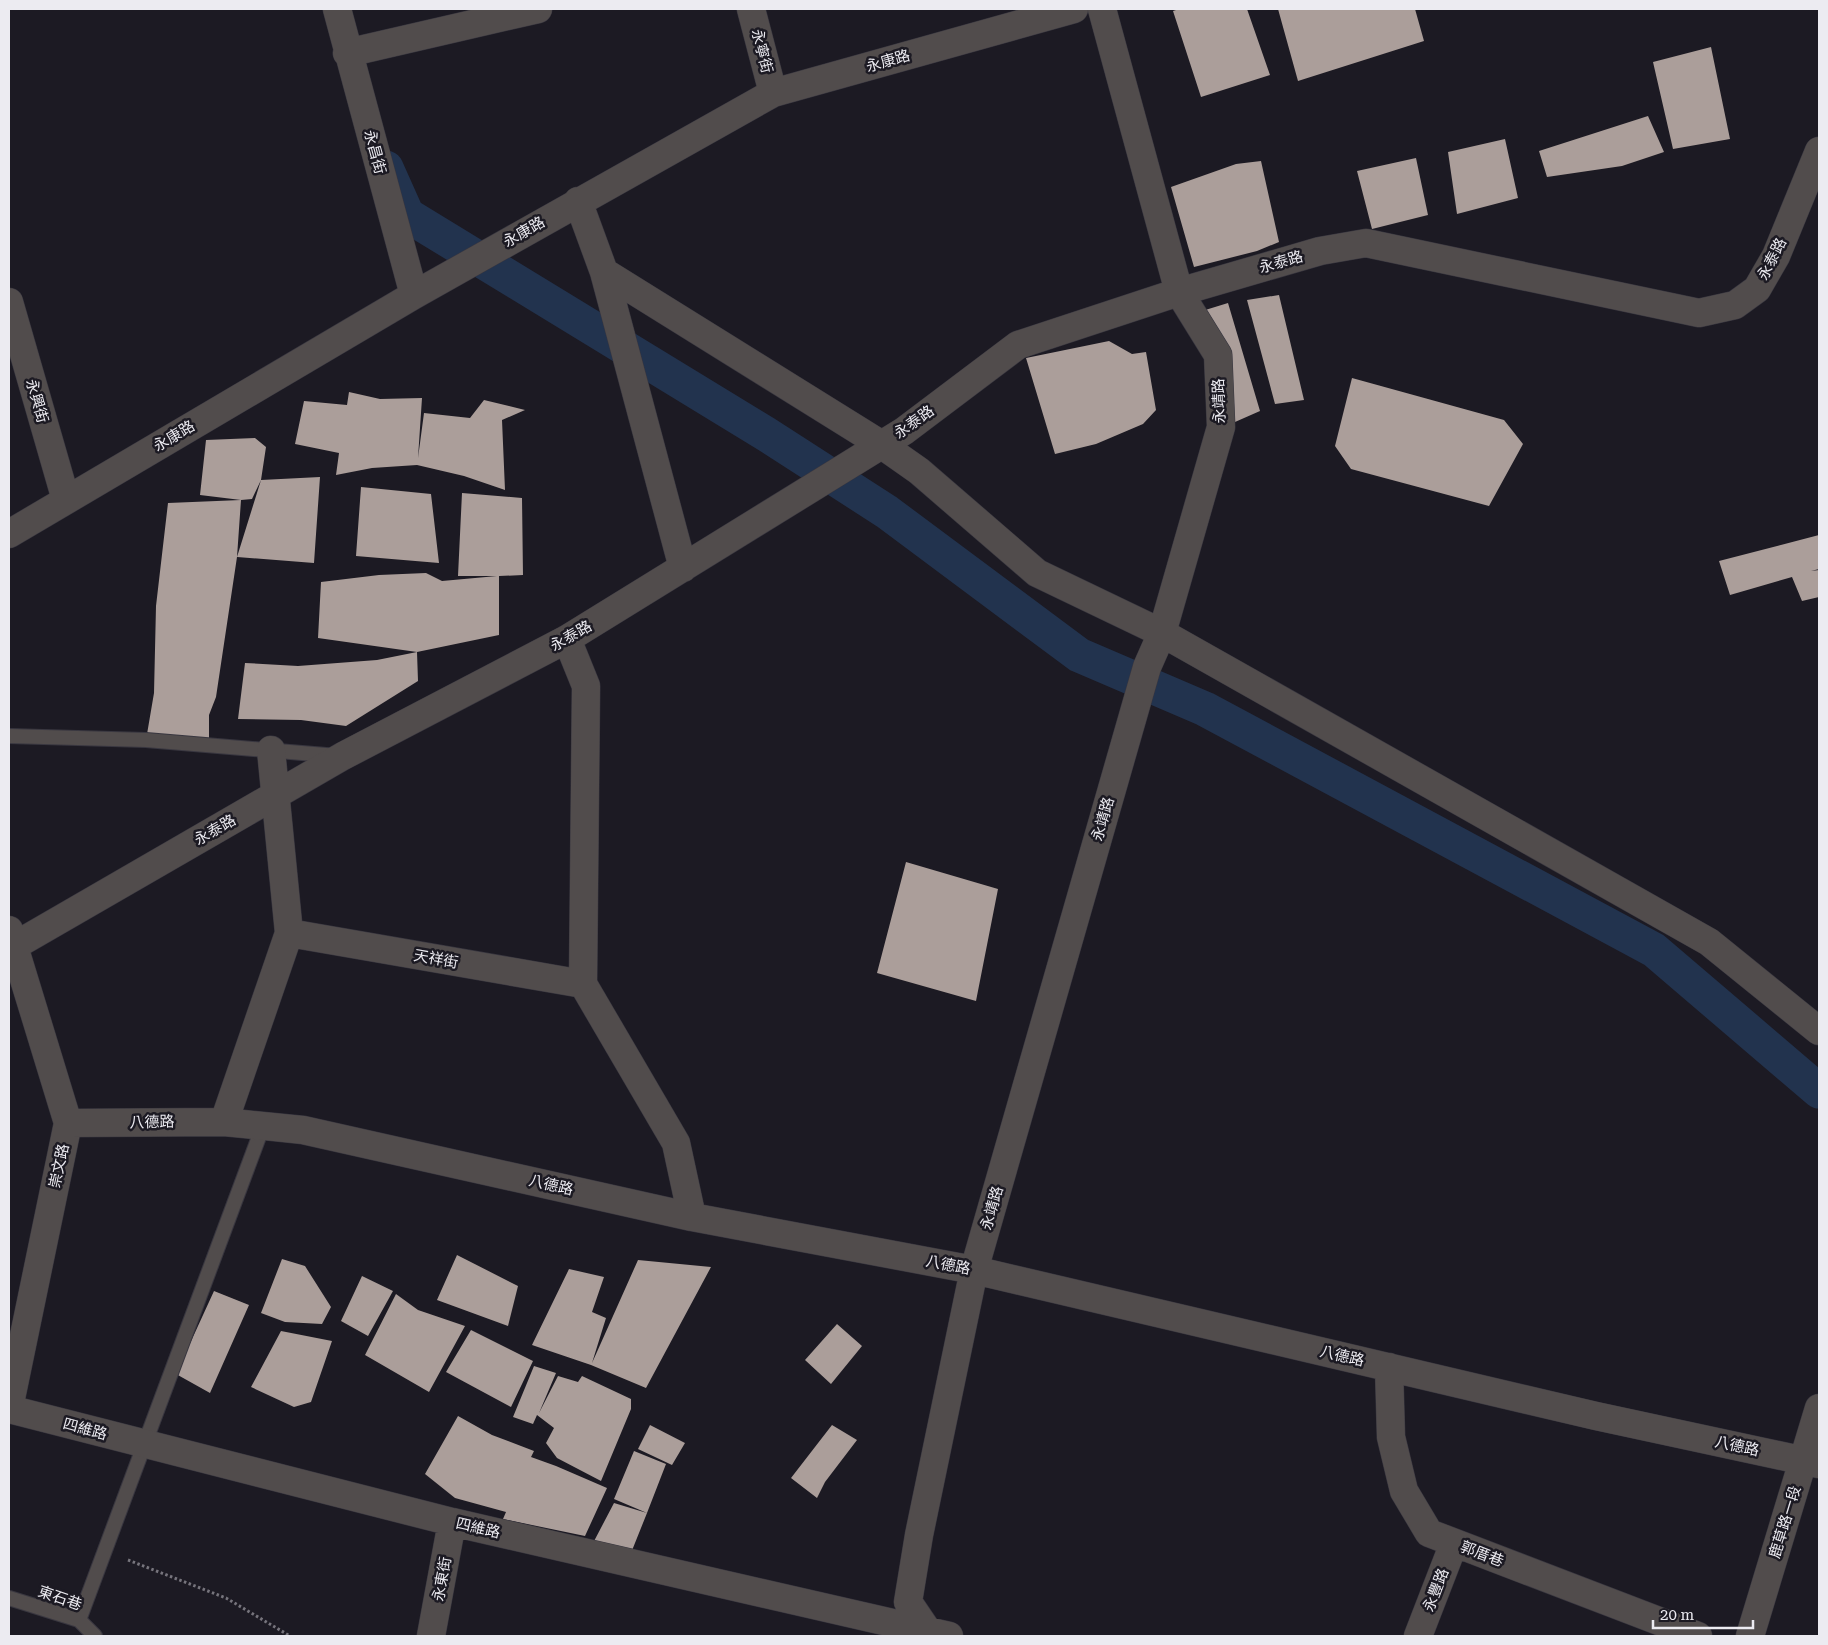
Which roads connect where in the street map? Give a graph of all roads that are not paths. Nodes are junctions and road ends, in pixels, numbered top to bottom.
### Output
1 (337, 9) edge
2 (538, 9) edge
3 (751, 9) edge
4 (1074, 9) edge
5 (1102, 9) edge
6 (348, 53) junction
7 (772, 93) junction
8 (1819, 151) edge
9 (578, 201) junction
10 (604, 272) junction
11 (1179, 292) junction
12 (414, 295) junction
13 (9, 302) edge
14 (882, 445) junction
15 (66, 500) junction
16 (9, 534) edge
17 (683, 568) junction
18 (1162, 633) junction
19 (567, 639) junction
20 (9, 736) edge
21 (272, 750) junction
22 (343, 756) junction
23 (274, 796) junction
24 (288, 933) junction
25 (10, 941) edge
26 (583, 984) junction
27 (1819, 1031) edge
28 (224, 1122) junction
29 (68, 1123) junction
30 (263, 1126) junction
31 (692, 1217) junction
32 (974, 1270) junction
33 (1389, 1367) junction
34 (9, 1408) edge
35 (1819, 1408) edge
36 (143, 1445) junction
37 (1812, 1462) edge
38 (452, 1522) junction
39 (1454, 1543) junction
40 (9, 1598) edge
41 (79, 1620) junction
42 (936, 1635) edge
43 (95, 1636) edge
44 (431, 1636) edge
45 (1418, 1636) edge
46 (1698, 1636) edge
47 (1750, 1636) edge

1 - 6 street, 永昌街
2 - 6 street
3 - 7 street, 永寧街
4 - 7 street, 永康路
5 - 11 street, 永靖路
6 - 12 street, 永昌街
7 - 9 street, 永康路
8 - 11 street, 永泰路
9 - 10 street
9 - 12 street, 永康路
10 - 14 street
10 - 17 street
11 - 14 street, 永泰路
11 - 18 street, 永靖路
12 - 15 street, 永康路
13 - 15 street, 永興街
14 - 17 street, 永泰路
14 - 18 street
15 - 16 street, 永康路
17 - 19 street, 永泰路
18 - 27 street
18 - 32 street, 永靖路
19 - 22 street, 永泰路
19 - 26 street
20 - 21 lane
21 - 22 lane
21 - 23 street
22 - 23 street, 永泰路
23 - 24 street
23 - 25 street, 永泰路
24 - 26 street, 天祥街
24 - 28 street
25 - 29 street, 崇文路
26 - 31 street
28 - 29 street, 八德路
28 - 30 street, 八德路
29 - 34 street, 崇文路
30 - 31 street, 八德路
30 - 36 lane
31 - 32 street, 八德路
32 - 33 street, 八德路
32 - 42 street, 永靖路
33 - 37 street, 八德路
33 - 39 street, 郭厝巷
34 - 36 street, 四維路
35 - 37 street, 鹿草路一段
36 - 38 street, 四維路
36 - 41 lane
37 - 47 street, 鹿草路一段
38 - 42 street, 四維路
38 - 44 street, 永東街
39 - 45 street, 永豐路
39 - 46 street, 郭厝巷
40 - 41 lane, 東石巷
41 - 43 lane, 東石巷

